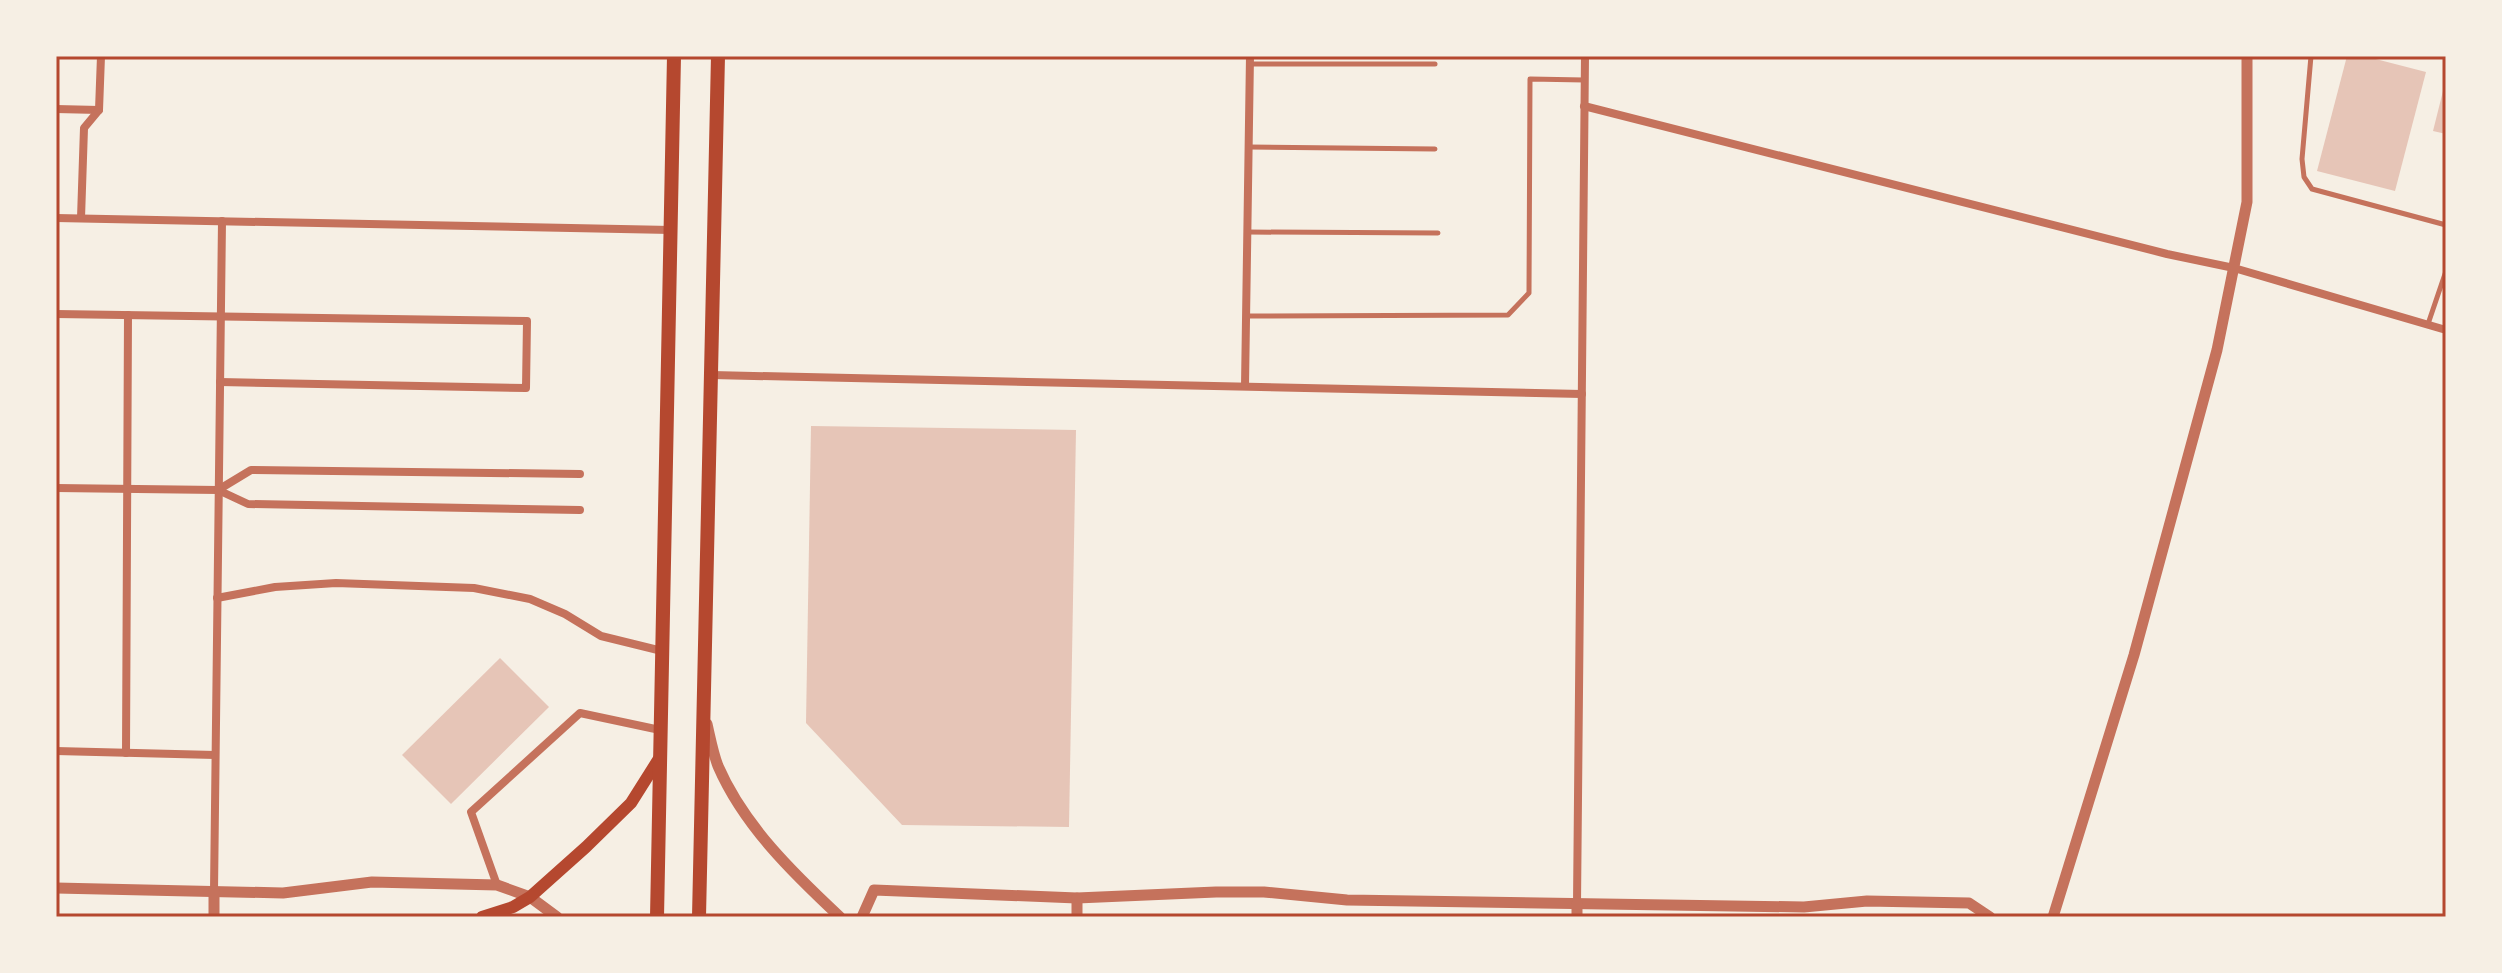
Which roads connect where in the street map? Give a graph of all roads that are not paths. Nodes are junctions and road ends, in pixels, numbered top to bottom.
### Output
1 (101, 56) edge
2 (674, 56) edge
3 (718, 56) edge
4 (1585, 56) edge
5 (2247, 56) edge
6 (2311, 56) edge
7 (1250, 60) edge
8 (1435, 64) dead end
9 (1584, 80) junction
10 (1584, 106) junction
11 (56, 109) edge
12 (99, 110) junction
13 (1249, 147) junction
14 (1435, 149) dead end
15 (56, 218) edge
16 (81, 218) junction
17 (222, 221) junction
18 (2446, 225) edge
19 (671, 230) junction
20 (1247, 232) junction
21 (1438, 233) dead end
22 (2234, 268) junction
23 (2446, 271) edge
24 (56, 314) edge
25 (128, 315) junction
26 (1246, 316) junction
27 (220, 317) junction
28 (2428, 324) junction
29 (2446, 330) edge
30 (712, 375) junction
31 (220, 382) junction
32 (1245, 386) junction
33 (1582, 394) junction
34 (580, 474) dead end
35 (56, 488) edge
36 (127, 489) junction
37 (218, 490) junction
38 (580, 510) dead end
39 (217, 598) junction
40 (662, 651) junction
41 (705, 718) junction
42 (660, 730) junction
43 (56, 751) edge
44 (126, 753) junction
45 (215, 755) junction
46 (660, 757) junction
47 (497, 885) junction
48 (56, 888) edge
49 (214, 891) junction
50 (530, 897) junction
51 (1077, 898) junction
52 (1577, 904) junction
53 (214, 917) edge
54 (482, 917) edge
55 (557, 917) edge
56 (657, 917) edge
57 (699, 917) edge
58 (840, 917) edge
59 (862, 917) edge
60 (1077, 917) edge
61 (1577, 917) edge
62 (1990, 917) edge
63 (2053, 917) edge

1 - 12 street
2 - 19 main road
3 - 30 main road
4 - 9 street
5 - 22 street
6 - 18 lane
7 - 8 lane
7 - 13 street
9 - 10 street
9 - 26 lane
10 - 22 street
10 - 33 street
11 - 12 street
12 - 16 street
13 - 14 lane
13 - 20 street
15 - 16 street
16 - 17 street
17 - 19 street
17 - 27 street
19 - 40 main road
20 - 21 lane
20 - 26 street
22 - 28 street
22 - 63 street
23 - 28 lane
24 - 25 street
25 - 27 street
25 - 36 street
26 - 32 street
27 - 31 street
27 - 31 street
28 - 29 street
30 - 32 street
30 - 41 main road
31 - 37 street
32 - 33 street
33 - 52 street
34 - 37 street
35 - 36 street
36 - 37 street
36 - 44 street
37 - 38 street
37 - 39 street
39 - 40 street
39 - 45 street
40 - 42 main road
41 - 57 main road
41 - 58 street
42 - 46 main road
42 - 47 street
43 - 44 street
44 - 45 street
45 - 49 street
46 - 50 main road
46 - 56 main road
47 - 49 street
47 - 50 street
48 - 49 street
49 - 53 street
50 - 54 main road
50 - 55 street
51 - 52 street
51 - 59 street
51 - 60 street
52 - 61 street
52 - 62 street

